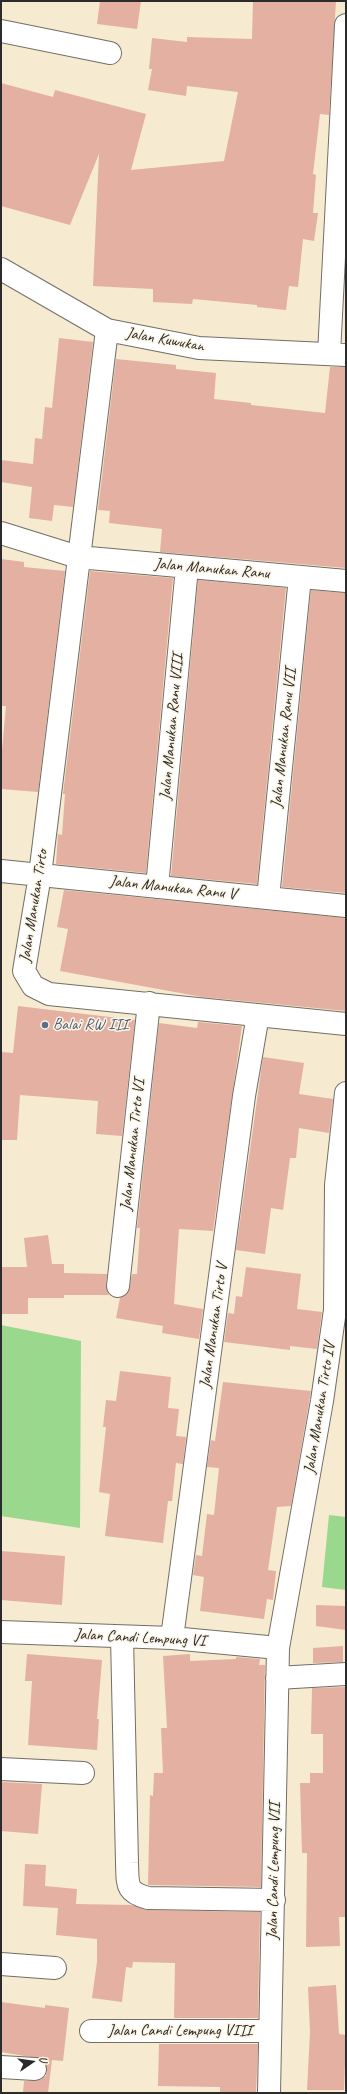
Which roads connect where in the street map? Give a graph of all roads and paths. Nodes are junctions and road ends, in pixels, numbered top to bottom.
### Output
1 (346, 25) edge
2 (1, 31) edge
3 (110, 53) dead end
4 (1, 269) edge
5 (107, 330) junction
6 (338, 354) edge
7 (1, 533) edge
8 (78, 557) junction
9 (187, 567) junction
10 (300, 577) junction
11 (346, 581) edge
12 (1, 871) edge
13 (40, 875) junction
14 (157, 887) junction
15 (268, 898) junction
16 (346, 906) edge
17 (149, 1003) junction
18 (258, 1015) junction
19 (346, 1024) edge
20 (346, 1093) edge
21 (118, 1286) dead end
22 (1, 1632) edge
23 (122, 1637) junction
24 (172, 1638) junction
25 (278, 1648) junction
26 (346, 1674) edge
27 (277, 1678) junction
28 (1, 1769) edge
29 (83, 1773) dead end
30 (274, 1900) junction
31 (1, 1964) edge
32 (55, 1968) dead end
33 (91, 2031) dead end
34 (270, 2031) junction
35 (1, 2067) edge
36 (35, 2069) dead end
37 (269, 2093) edge

1 - 6 street
2 - 3 street
4 - 5 street, Jalan Kuwukan
5 - 6 street, Jalan Kuwukan
5 - 8 street, Jalan Manukan Tirto
7 - 8 street, Jalan Manukan Ranu
8 - 9 street, Jalan Manukan Ranu
8 - 13 street, Jalan Manukan Tirto
9 - 10 street, Jalan Manukan Ranu
9 - 14 street, Jalan Manukan Ranu VIII
10 - 11 street, Jalan Manukan Ranu
10 - 15 street, Jalan Manukan Ranu VII
12 - 13 street, Jalan Manukan Ranu V
13 - 14 street, Jalan Manukan Ranu V
13 - 17 street, Jalan Manukan Tirto
14 - 15 street, Jalan Manukan Ranu V
15 - 16 street, Jalan Manukan Ranu V
17 - 18 street, Jalan Manukan Tirto
17 - 21 street, Jalan Manukan Tirto VI
18 - 19 street, Jalan Manukan Tirto
18 - 24 street, Jalan Manukan Tirto V
20 - 25 street, Jalan Manukan Tirto IV
22 - 23 street, Jalan Candi Lempung VI
23 - 24 street, Jalan Candi Lempung VI
23 - 30 street
24 - 25 street, Jalan Candi Lempung VI
25 - 27 street, Jalan Candi Lempung VII
26 - 27 street
27 - 30 street, Jalan Candi Lempung VII
28 - 29 street
30 - 34 street, Jalan Candi Lempung VII
31 - 32 street
33 - 34 street, Jalan Candi Lempung VIII
34 - 37 street, Jalan Candi Lempung VII
35 - 36 street

